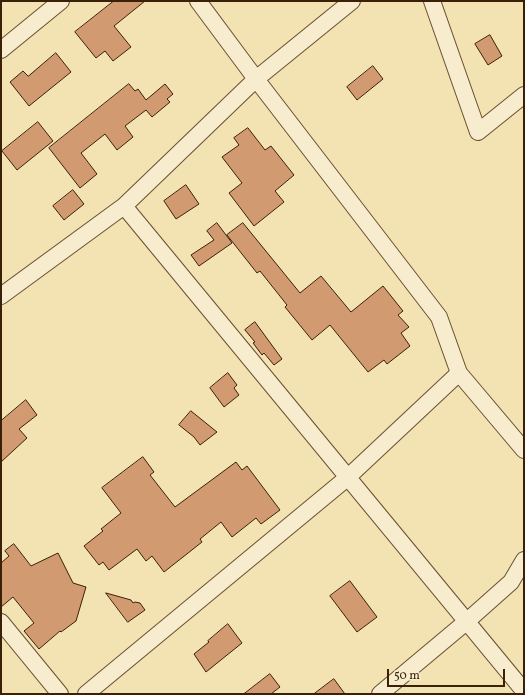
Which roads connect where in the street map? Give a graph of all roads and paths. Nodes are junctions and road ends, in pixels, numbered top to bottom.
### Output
1 (61, 1) edge
2 (198, 1) edge
3 (352, 1) edge
4 (432, 1) edge
5 (1, 50) edge
6 (256, 79) junction
7 (524, 95) edge
8 (124, 206) junction
9 (1, 296) edge
10 (459, 372) junction
11 (524, 450) edge
12 (347, 478) junction
13 (524, 560) edge
14 (1, 622) edge
15 (466, 622) junction
16 (524, 691) edge
17 (60, 694) edge
18 (86, 694) edge
19 (380, 694) edge

1 - 5 street
2 - 6 street
3 - 6 street
4 - 7 street
6 - 8 street
6 - 10 street
8 - 9 street
8 - 12 street
10 - 11 street
10 - 12 street
12 - 15 street
12 - 18 street
13 - 15 street
14 - 17 street
15 - 16 street
15 - 19 street

